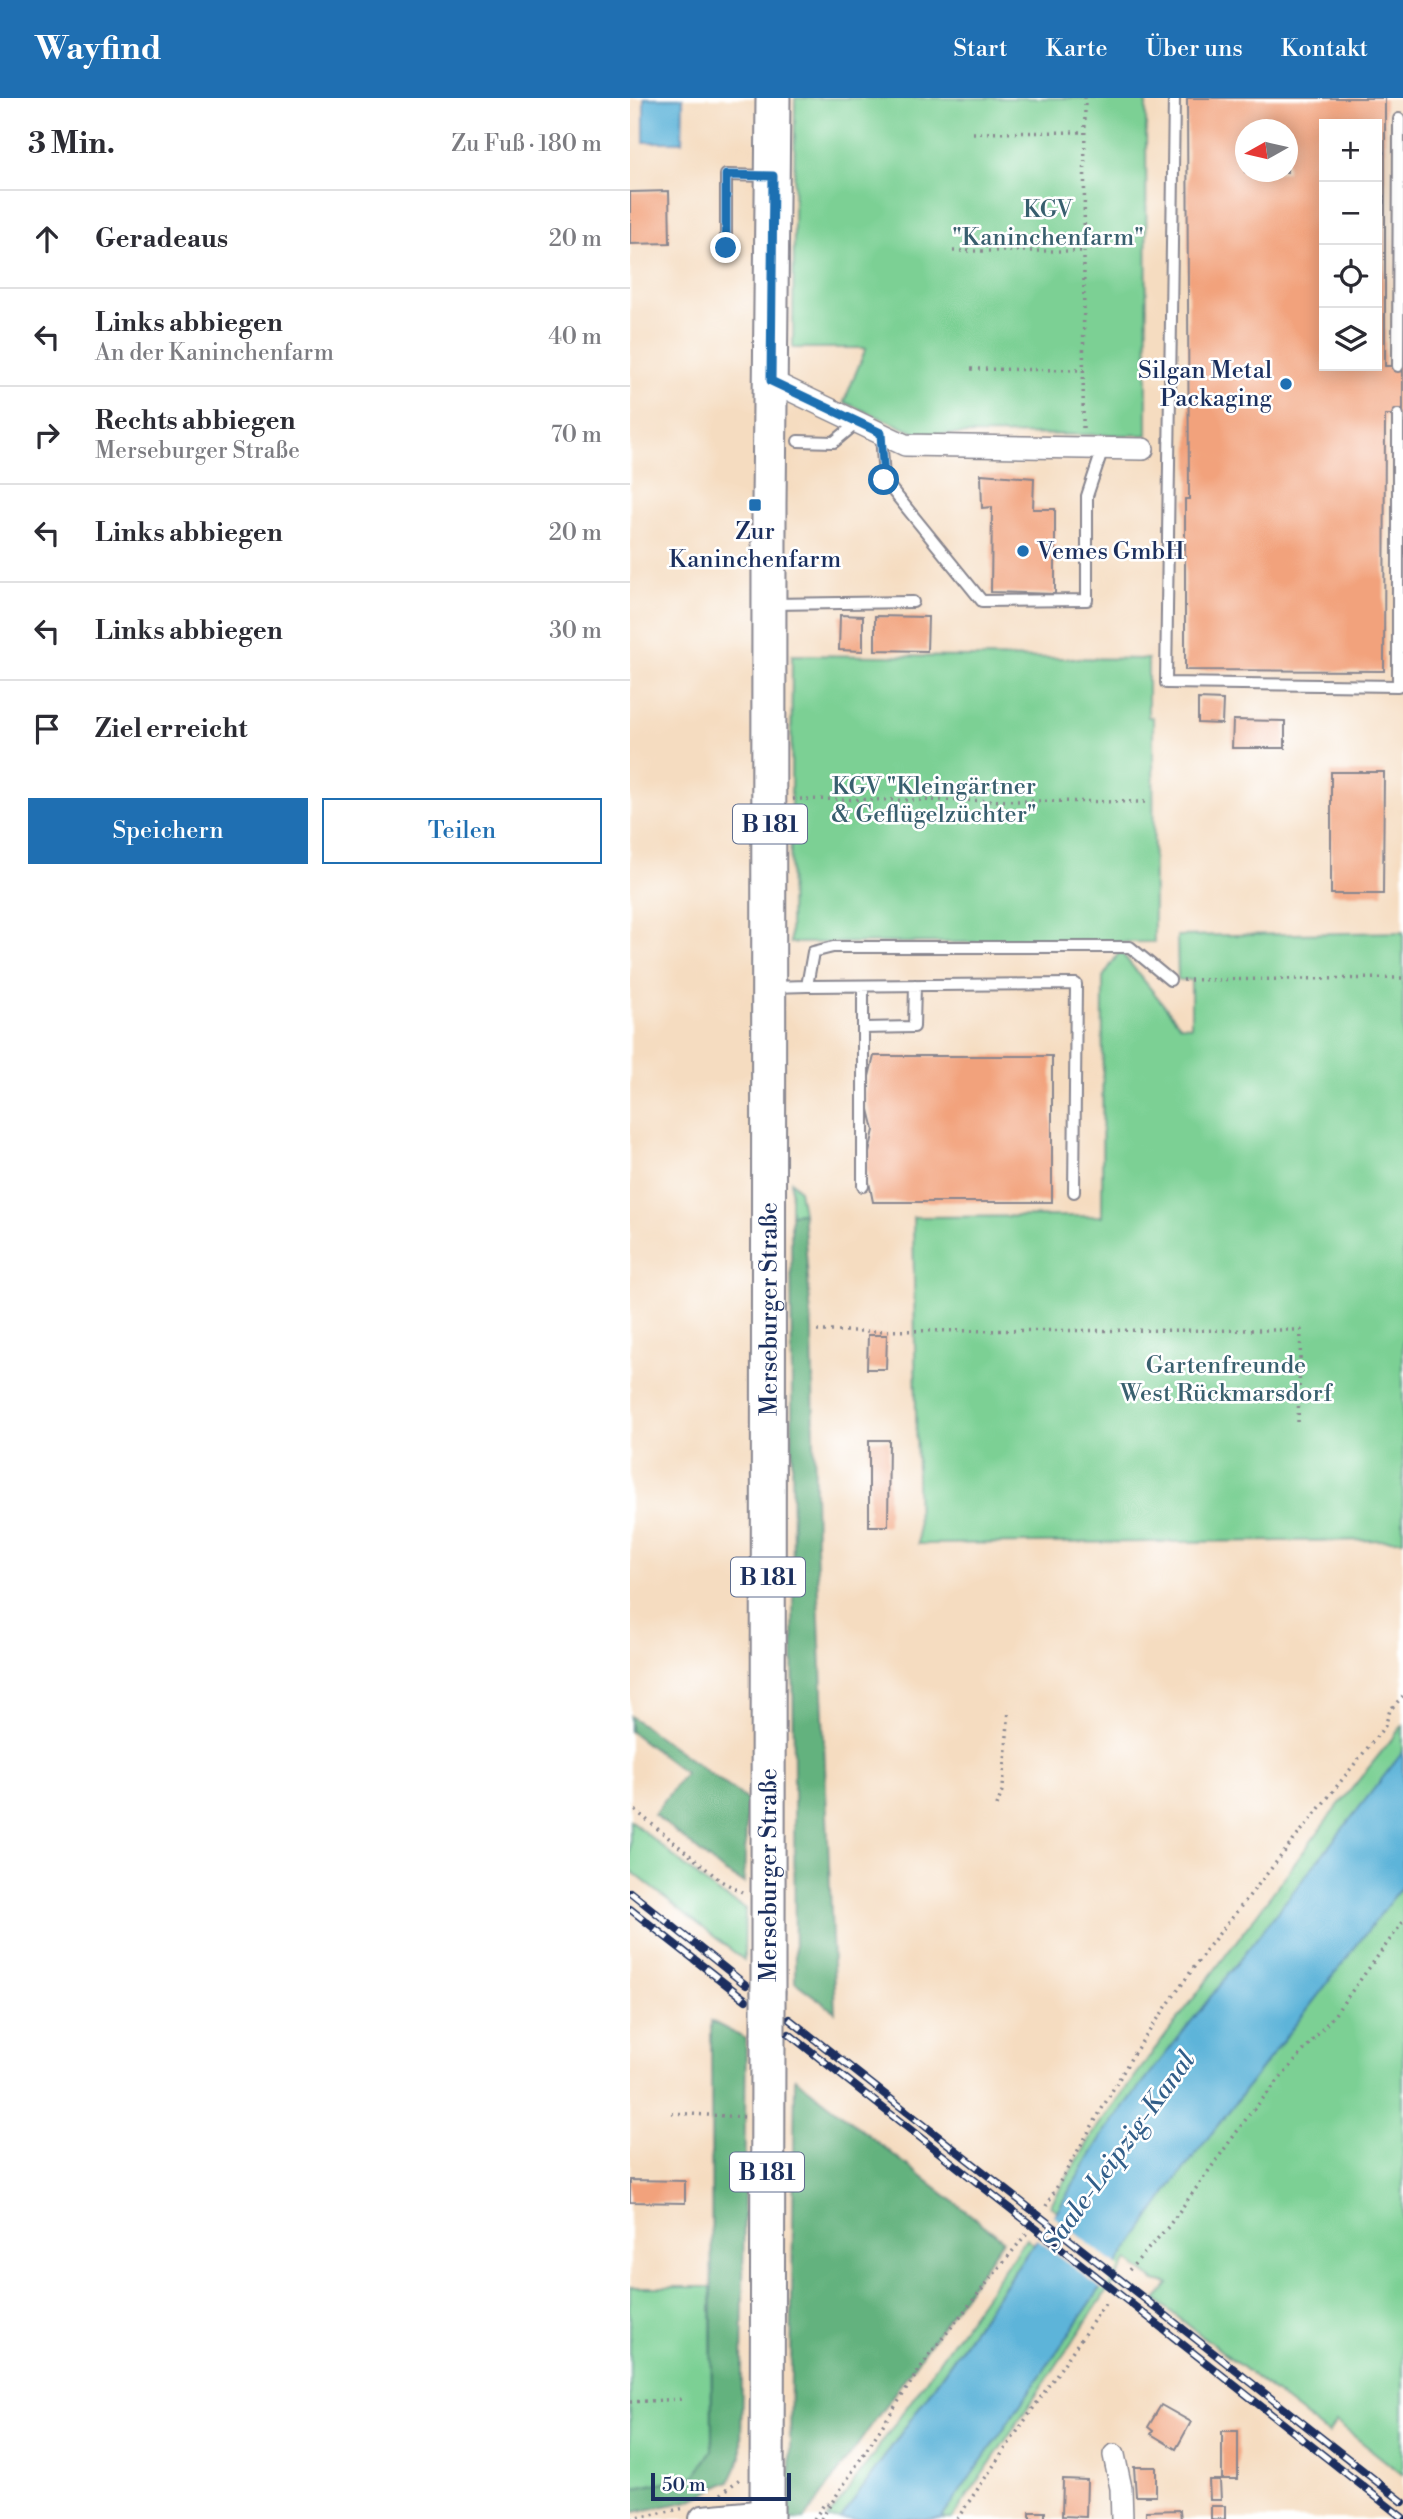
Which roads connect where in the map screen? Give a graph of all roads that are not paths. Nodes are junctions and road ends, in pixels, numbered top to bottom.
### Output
1 (773, 98) edge
2 (1174, 98) edge
3 (1399, 119) dead end
4 (773, 176) junction
5 (726, 248) dead end
6 (1398, 366) dead end
7 (771, 381) junction
8 (1398, 415) dead end
9 (858, 422) junction
10 (881, 433) junction
11 (798, 441) dead end
12 (1093, 448) junction
13 (1143, 449) dead end
14 (914, 602) dead end
15 (769, 604) junction
16 (1170, 980) road end
17 (915, 985) junction
18 (807, 986) junction
19 (863, 986) junction
20 (769, 987) junction
21 (863, 1028) junction
22 (863, 1186) dead end
23 (1074, 1192) dead end
24 (1114, 2455) dead end
25 (702, 2508) edge
26 (767, 2516) edge
27 (1122, 2519) edge

1 - 4 main road, Merseburger Straße / B 181
2 - 8 lane
3 - 6 lane
4 - 5 lane
4 - 7 main road, Merseburger Straße / B 181
7 - 9 street
7 - 15 main road, Merseburger Straße / B 181
9 - 10 street
9 - 11 lane
10 - 12 street
10 - 12 lane
12 - 13 street
14 - 15 lane
15 - 20 main road, Merseburger Straße / B 181
16 - 18 lane
17 - 19 lane
17 - 21 lane
17 - 23 lane
18 - 19 lane
18 - 20 lane
19 - 21 lane
20 - 26 main road, Merseburger Straße / B 181, bridge
21 - 22 lane
24 - 27 street
25 - 26 street

